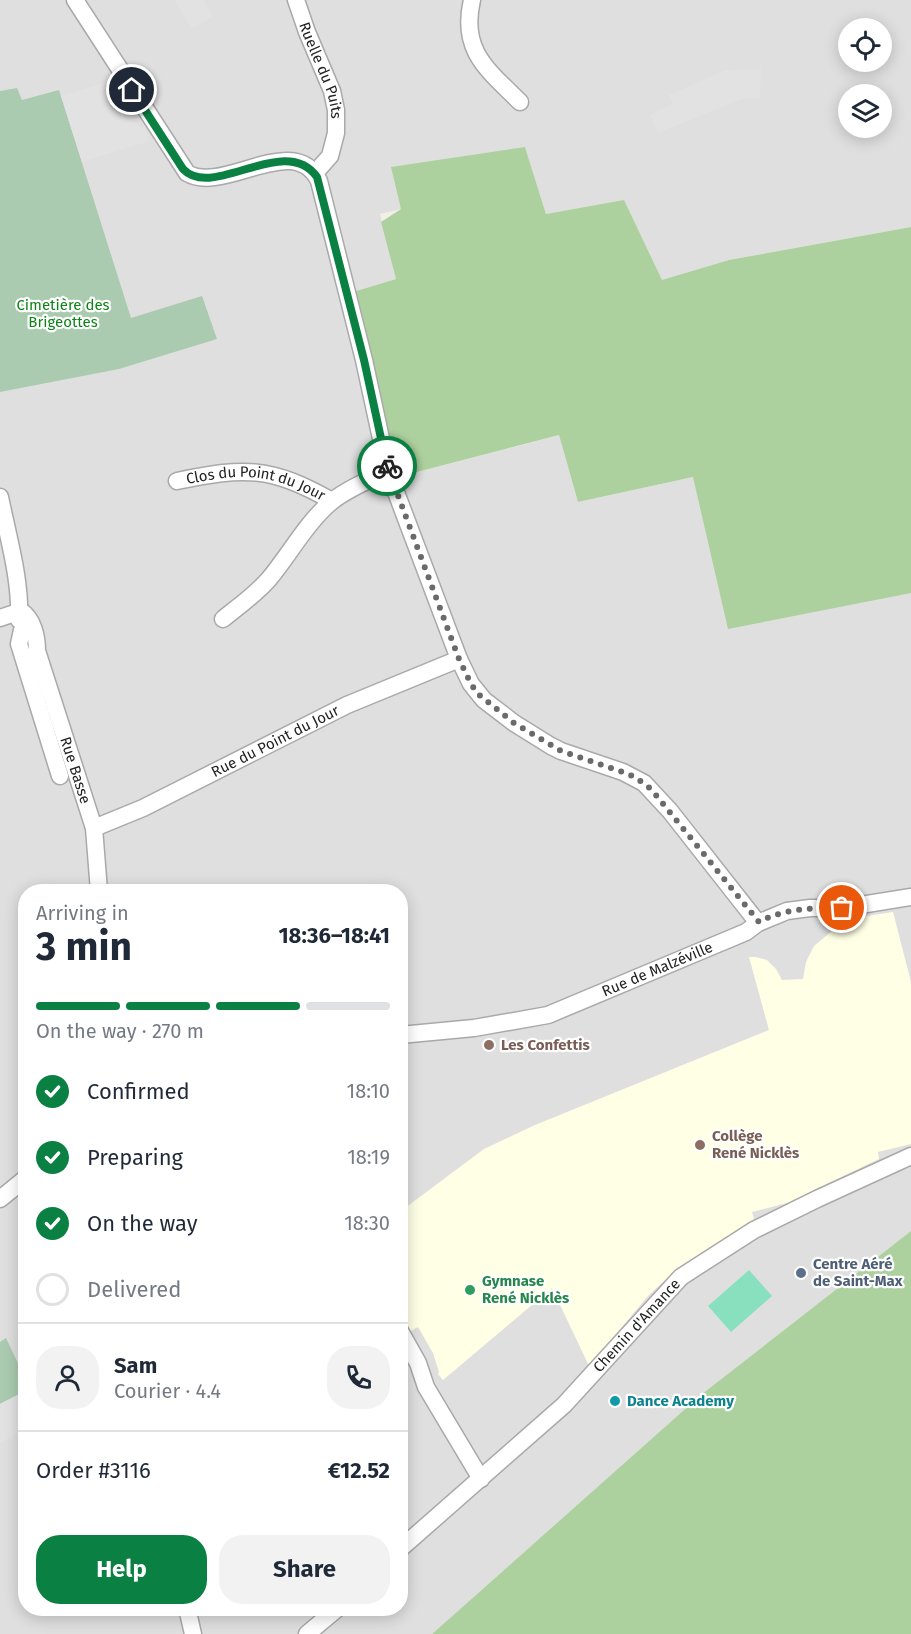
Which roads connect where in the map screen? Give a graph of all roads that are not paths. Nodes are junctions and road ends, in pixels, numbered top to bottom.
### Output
1 (75, 0) edge
2 (297, 0) edge
3 (472, 0) edge
4 (520, 102) dead end
5 (315, 173) junction
6 (388, 471) junction
7 (177, 481) dead end
8 (0, 497) edge
9 (332, 501) junction
10 (21, 611) junction
11 (0, 618) edge
12 (224, 619) dead end
13 (22, 630) junction
14 (37, 651) junction
15 (459, 659) junction
16 (60, 776) dead end
17 (94, 828) junction
18 (98, 884) edge
19 (911, 897) edge
20 (759, 922) junction
21 (408, 1034) edge
22 (911, 1156) edge
23 (18, 1184) edge
24 (0, 1199) edge
25 (408, 1345) edge
26 (481, 1479) junction
27 (408, 1542) edge
28 (190, 1616) edge
29 (328, 1616) edge
30 (193, 1634) edge
31 (307, 1634) edge

1 - 5 street
2 - 5 street, Ruelle du Puits
3 - 4 street
5 - 6 street
6 - 9 street, Clos du Point du Jour
6 - 15 street
7 - 9 street, Clos du Point du Jour
8 - 10 street
9 - 12 street, Clos du Point du Jour
10 - 11 street
10 - 13 street
10 - 14 street, Rue Basse
13 - 14 street, Rue Basse
13 - 16 street
14 - 17 street, Rue Basse
15 - 17 street, Rue du Point du Jour
15 - 20 street
17 - 18 street, Rue Basse
19 - 20 street, Rue de Malzéville
20 - 21 street, Rue de Malzéville
22 - 26 street, Chemin d'Amance
23 - 24 street
25 - 26 street
26 - 27 street, Chemin d'Amance
28 - 30 street
29 - 31 street

